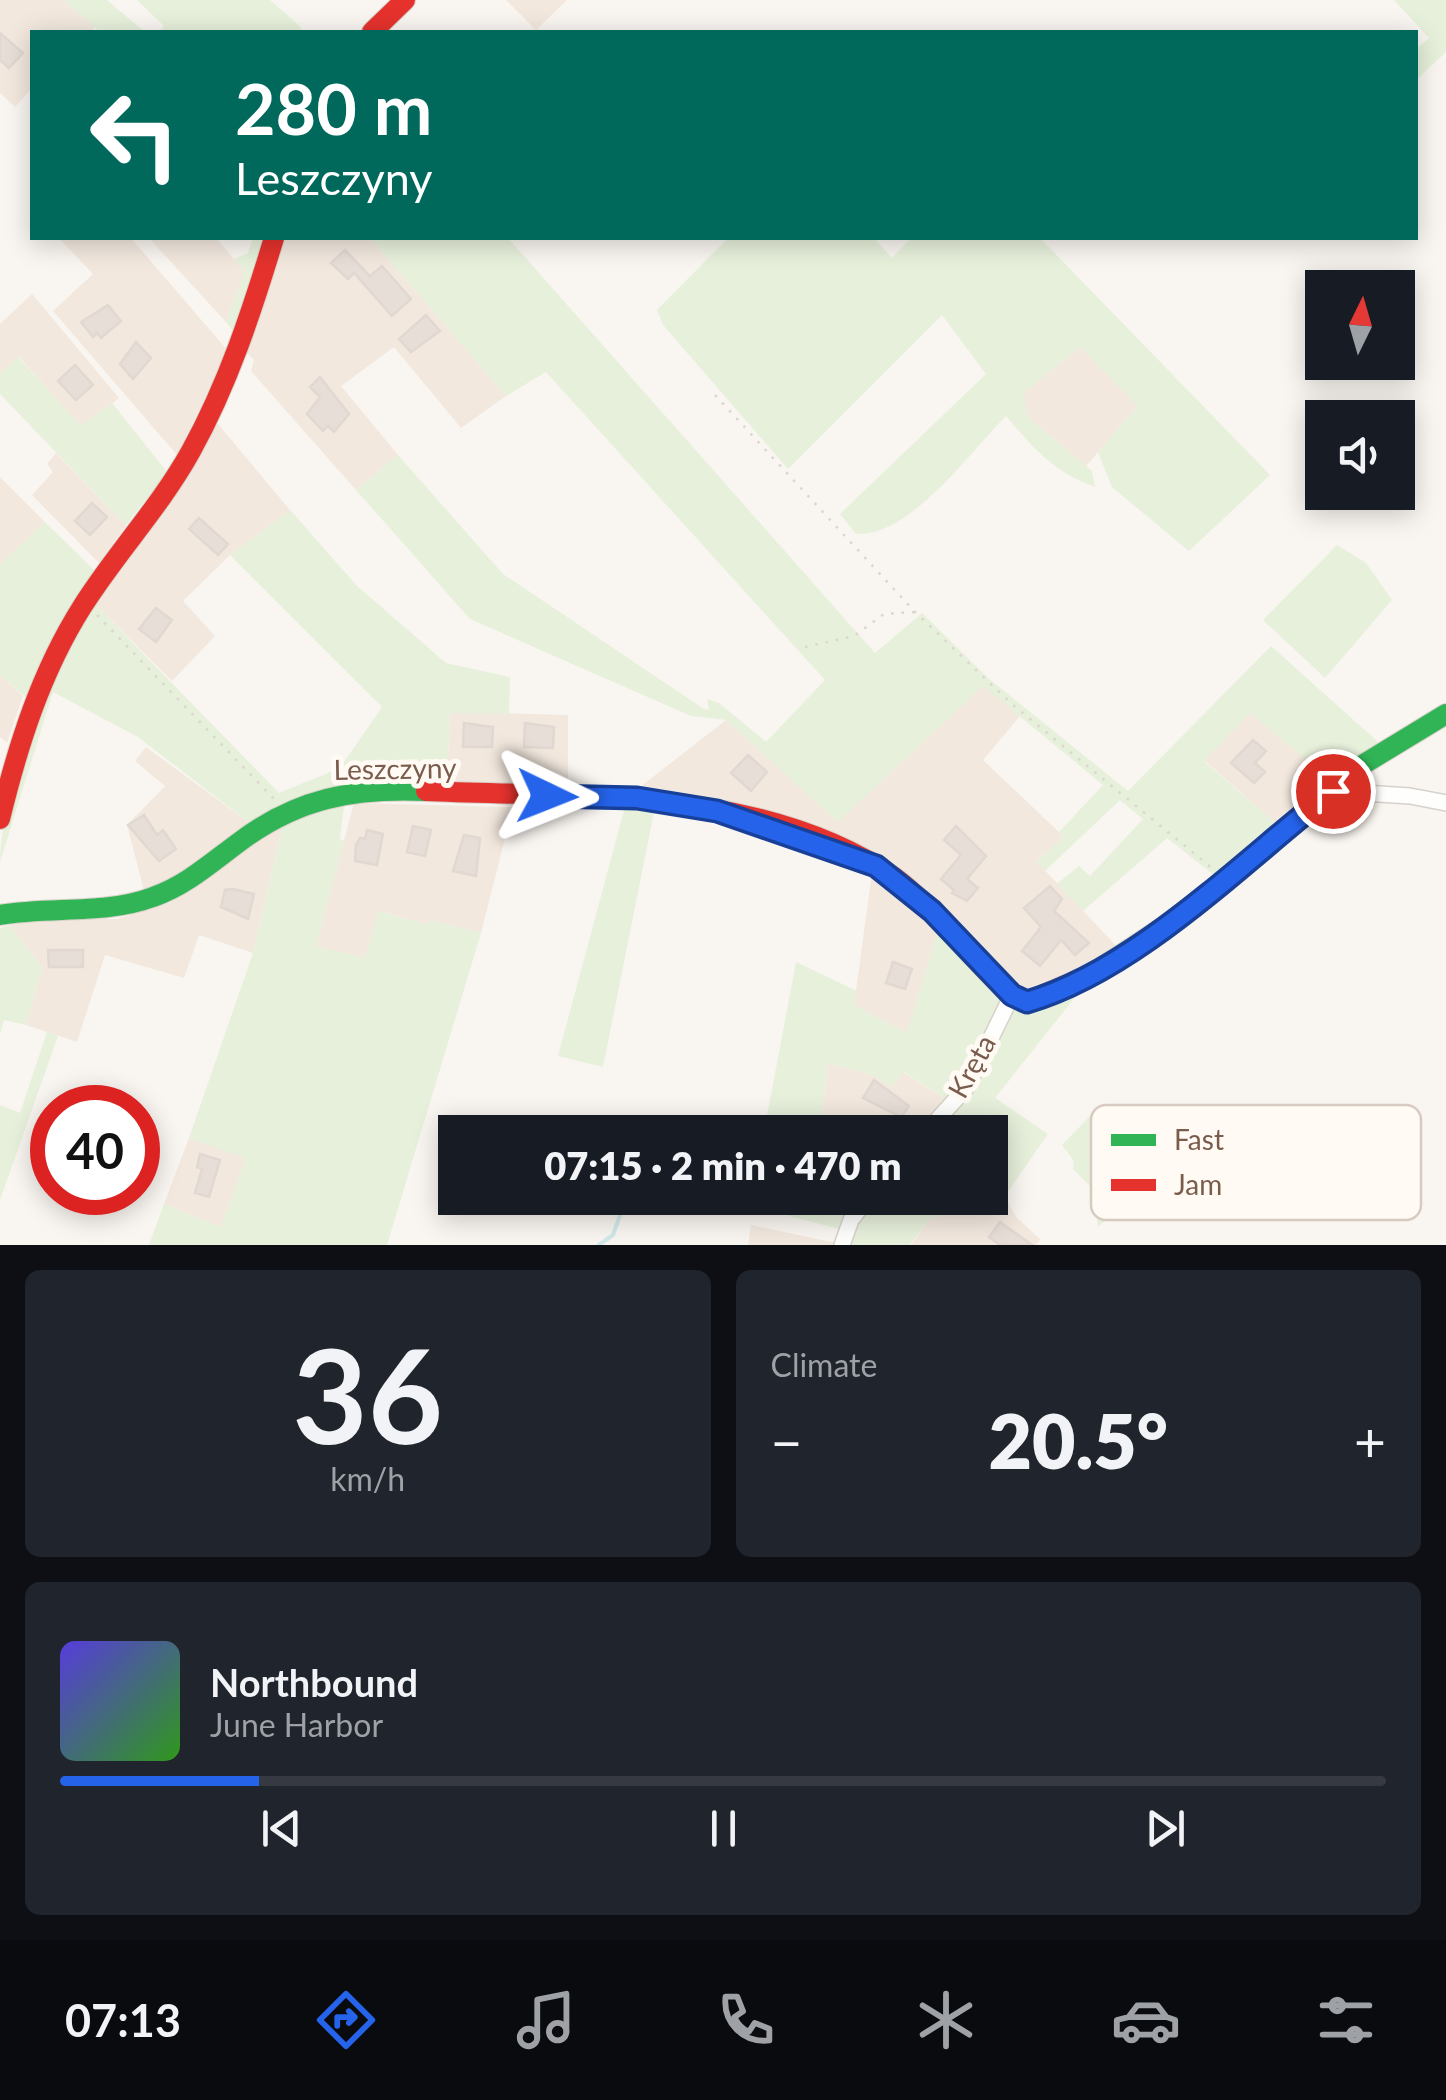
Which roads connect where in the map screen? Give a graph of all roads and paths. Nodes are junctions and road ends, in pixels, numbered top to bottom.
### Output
1 (405, 0) edge
2 (374, 30) edge
3 (273, 240) edge
4 (714, 396) dead end
5 (84, 605) junction
6 (915, 612) junction
7 (804, 647) dead end
8 (1446, 714) edge
9 (1333, 791) junction
10 (1446, 803) edge
11 (285, 810) junction
12 (0, 819) edge
13 (1227, 880) junction
14 (0, 915) edge
15 (1012, 995) junction
16 (941, 1115) edge
17 (856, 1215) edge
18 (842, 1245) edge

1 - 2 street
3 - 5 street
4 - 6 path
5 - 11 path
5 - 12 street
6 - 7 path
6 - 13 path
8 - 9 street
9 - 10 street
9 - 13 street
11 - 14 street, Leszczyny
11 - 15 street, Leszczyny
13 - 15 street
15 - 16 street, Kręta
17 - 18 street

